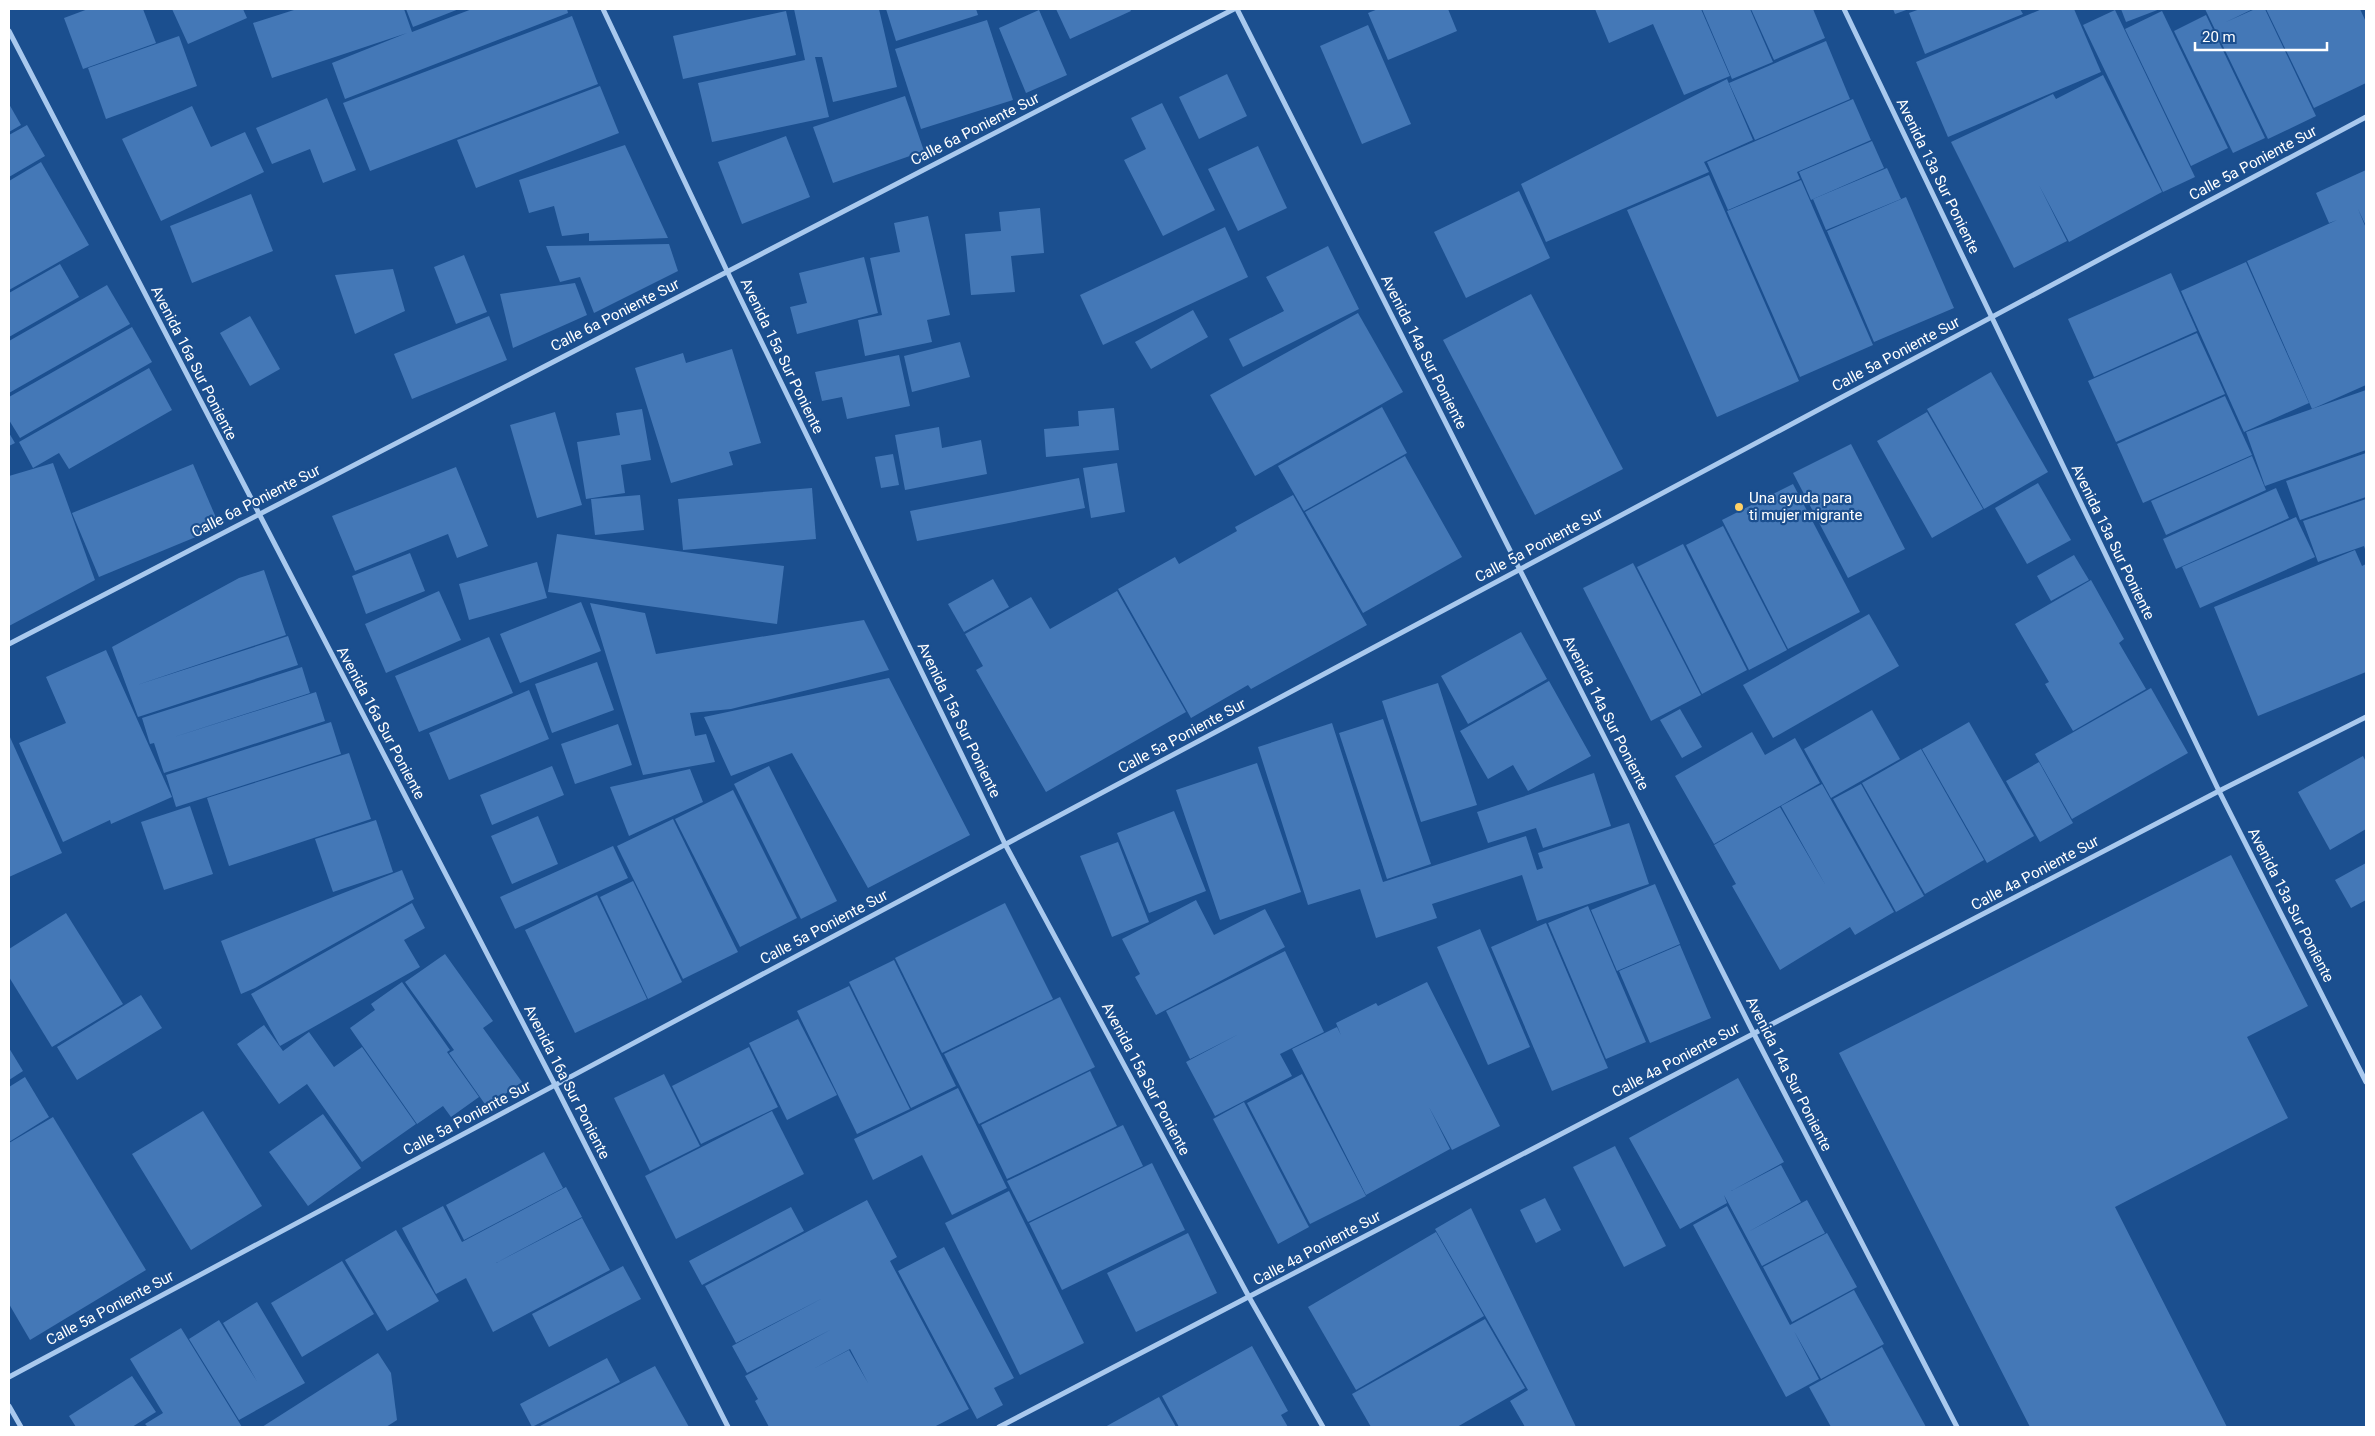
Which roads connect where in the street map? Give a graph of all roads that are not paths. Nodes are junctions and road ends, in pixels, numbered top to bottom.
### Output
1 (603, 9) edge
2 (1235, 9) edge
3 (1844, 9) edge
4 (9, 31) edge
5 (2366, 117) edge
6 (727, 271) junction
7 (1992, 317) junction
8 (258, 514) junction
9 (1519, 569) junction
10 (9, 644) edge
11 (2366, 717) edge
12 (2219, 791) junction
13 (1006, 844) junction
14 (1754, 1034) junction
15 (2366, 1082) edge
16 (555, 1085) junction
17 (1249, 1297) junction
18 (9, 1377) edge
19 (9, 1406) edge
20 (21, 1427) edge
21 (728, 1427) edge
22 (999, 1427) edge
23 (1323, 1427) edge
24 (1957, 1427) edge

1 - 6 street, Avenida 15a Sur Poniente
2 - 6 street, Calle 6a Poniente Sur
2 - 9 street, Avenida 14a Sur Poniente
3 - 7 street, Avenida 13a Sur Poniente
4 - 8 street, Avenida 16a Sur Poniente
5 - 7 street, Calle 5a Poniente Sur
6 - 8 street, Calle 6a Poniente Sur
6 - 13 street, Avenida 15a Sur Poniente
7 - 9 street, Calle 5a Poniente Sur
7 - 12 street, Avenida 13a Sur Poniente
8 - 10 street, Calle 6a Poniente Sur
8 - 16 street, Avenida 16a Sur Poniente
9 - 13 street, Calle 5a Poniente Sur
9 - 14 street, Avenida 14a Sur Poniente
11 - 12 street, Calle 4a Poniente Sur
12 - 14 street, Calle 4a Poniente Sur
12 - 15 street, Avenida 13a Sur Poniente
13 - 16 street, Calle 5a Poniente Sur
13 - 17 street, Avenida 15a Sur Poniente
14 - 17 street, Calle 4a Poniente Sur
14 - 24 street, Avenida 14a Sur Poniente
16 - 18 street, Calle 5a Poniente Sur
16 - 21 street, Avenida 16a Sur Poniente
17 - 22 street, Calle 4a Poniente Sur
17 - 23 street, Avenida 15a Sur Poniente
19 - 20 street

